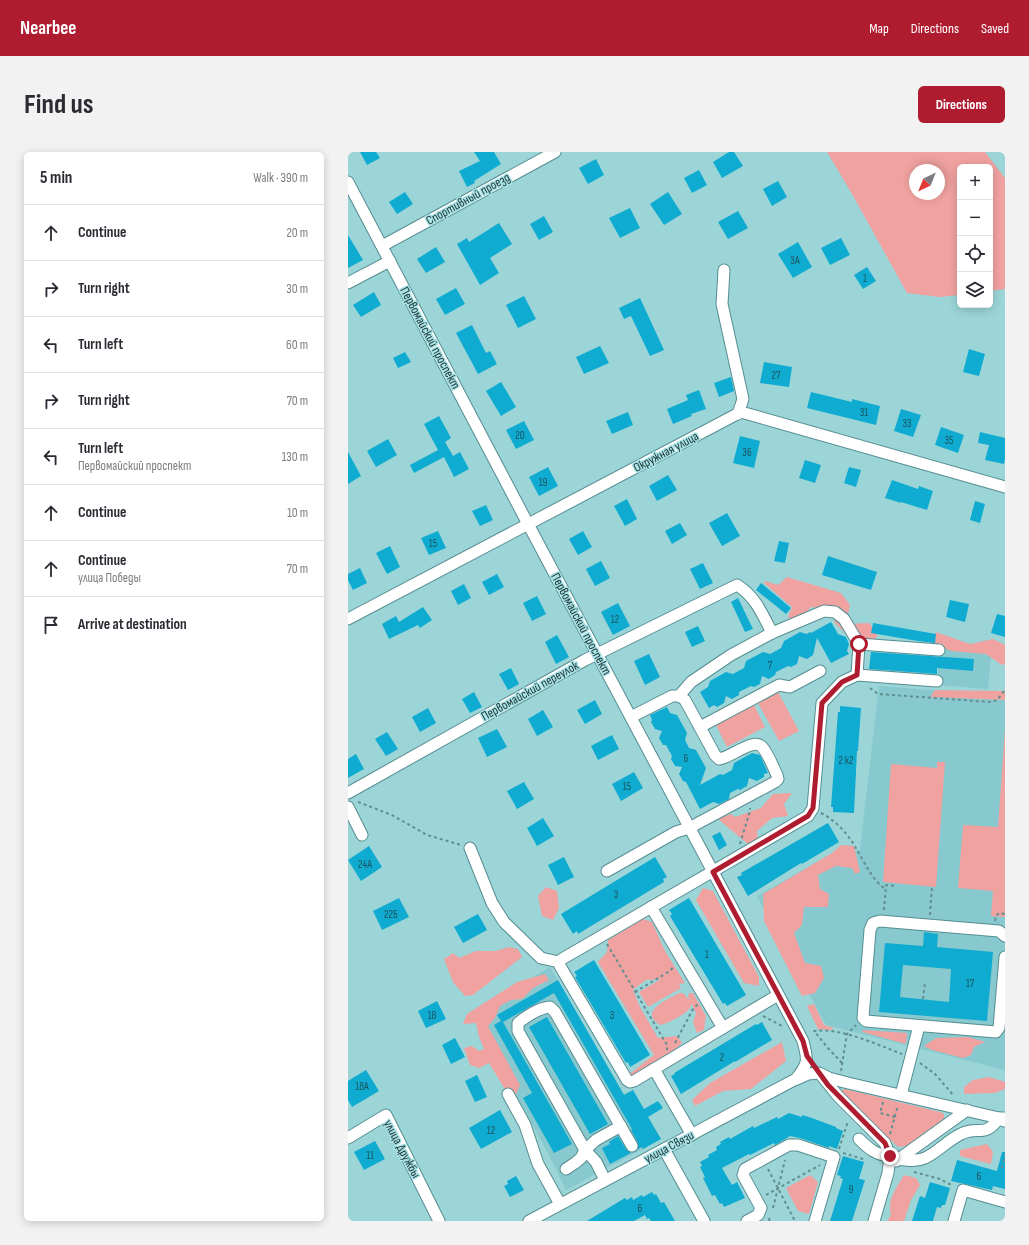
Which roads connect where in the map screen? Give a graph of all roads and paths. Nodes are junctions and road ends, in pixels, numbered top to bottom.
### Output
1 (555, 152) edge
2 (348, 182) edge
3 (382, 246) junction
4 (390, 261) junction
5 (724, 270) dead end
6 (348, 283) edge
7 (738, 414) junction
8 (1005, 487) edge
9 (528, 524) junction
10 (348, 619) edge
11 (772, 633) junction
12 (859, 644) junction
13 (939, 650) dead end
14 (597, 654) junction
15 (820, 671) dead end
16 (857, 675) junction
17 (937, 681) dead end
18 (1004, 691) edge
19 (679, 696) junction
20 (630, 717) junction
21 (700, 728) junction
22 (747, 797) junction
23 (350, 800) edge
24 (813, 808) junction
25 (689, 828) junction
26 (362, 835) dead end
27 (470, 848) joint
28 (743, 854) junction
29 (607, 871) dead end
30 (713, 872) junction
31 (897, 886) dead end
32 (932, 886) dead end
33 (886, 889) junction
34 (651, 907) junction
35 (883, 922) junction
36 (929, 925) junction
37 (602, 935) junction
38 (1005, 936) edge
39 (678, 954) junction
40 (1005, 957) edge
41 (559, 962) junction
42 (925, 982) dead end
43 (635, 992) junction
44 (778, 995) junction
45 (923, 999) dead end
46 (706, 1000) junction
47 (753, 1010) junction
48 (785, 1026) dead end
49 (919, 1026) junction
50 (723, 1028) junction
51 (847, 1034) junction
52 (668, 1055) junction
53 (807, 1056) junction
54 (911, 1057) junction
55 (842, 1063) junction
56 (805, 1068) joint
57 (654, 1069) junction
58 (819, 1073) junction
59 (796, 1079) junction
60 (844, 1082) junction
61 (508, 1094) dead end
62 (838, 1096) junction
63 (900, 1098) junction
64 (956, 1099) dead end
65 (890, 1104) dead end
66 (943, 1105) junction
67 (967, 1110) junction
68 (895, 1117) junction
69 (849, 1118) dead end
70 (1003, 1119) edge
71 (948, 1123) junction
72 (621, 1126) junction
73 (692, 1134) junction
74 (348, 1138) edge
75 (859, 1139) dead end
76 (889, 1139) dead end
77 (789, 1145) junction
78 (632, 1146) dead end
79 (664, 1149) junction
80 (585, 1150) junction
81 (1005, 1154) edge
82 (834, 1157) junction
83 (894, 1158) junction
84 (763, 1159) junction
85 (867, 1160) dead end
86 (1002, 1168) dead end
87 (566, 1169) dead end
88 (908, 1170) dead end
89 (605, 1180) junction
90 (950, 1184) dead end
91 (778, 1188) junction
92 (757, 1200) junction
93 (1005, 1202) edge
94 (560, 1204) junction
95 (439, 1221) edge
96 (529, 1221) edge
97 (704, 1221) edge
98 (748, 1221) edge
99 (769, 1221) edge
100 (795, 1221) edge
101 (815, 1221) edge
102 (874, 1221) edge
103 (954, 1221) edge

1 - 3 street, Спортивный проезд
2 - 3 street, Первомайский проспект
3 - 4 street, Первомайский проспект
4 - 6 street
4 - 9 street, Первомайский проспект
5 - 7 street
7 - 8 street
7 - 9 street, Окружная улица
9 - 10 street, Окружная улица
9 - 14 street, Первомайский проспект
11 - 12 street
11 - 14 street, Первомайский переулок
11 - 19 street
12 - 13 street
12 - 16 street
14 - 20 street, Первомайский проспект
14 - 23 street, Первомайский переулок
15 - 21 street
16 - 17 street
16 - 18 path
16 - 24 street
19 - 20 street
19 - 21 street
20 - 25 street, Первомайский проспект
21 - 22 street
22 - 25 street
22 - 28 path
23 - 26 street
23 - 27 path
24 - 28 street
24 - 33 path
25 - 29 street
25 - 30 street, Первомайский проспект
27 - 41 street
28 - 30 street
30 - 34 street
30 - 44 street, Первомайский проспект
31 - 33 path
32 - 36 path
33 - 35 path
34 - 37 street
34 - 39 street
35 - 36 street
35 - 49 street
36 - 38 street
37 - 41 street
37 - 43 path
39 - 43 path
39 - 46 street
40 - 49 street
41 - 57 street
42 - 45 path
43 - 52 path
44 - 47 street
44 - 53 street, Первомайский проспект
46 - 50 street
46 - 52 path
47 - 48 path
47 - 50 street
49 - 54 street
50 - 52 street
51 - 54 path
51 - 55 path
51 - 55 path
52 - 57 street
53 - 56 street, Первомайский проспект
53 - 58 street
54 - 63 street
54 - 64 path
55 - 60 path
56 - 59 street, улица Связи
57 - 73 street
58 - 59 street
58 - 60 street
58 - 62 street
59 - 73 street, улица Связи
60 - 62 street
60 - 63 street
61 - 94 street
62 - 83 street
63 - 66 street
63 - 68 path
65 - 68 path
66 - 67 street
66 - 71 street
67 - 70 street
67 - 71 street
68 - 76 path
69 - 85 path
70 - 83 street
71 - 83 street
72 - 78 street
72 - 80 street
72 - 80 street
73 - 79 street, улица Связи
74 - 95 street, улица Дружбы
75 - 83 street
77 - 82 street
77 - 84 street
77 - 91 path
79 - 89 street, улица Связи
79 - 97 street
80 - 87 street
80 - 89 street
81 - 86 path
82 - 91 path
82 - 101 street
83 - 102 street
84 - 91 path
84 - 92 street
88 - 90 path
89 - 94 street, улица Связи
91 - 92 path
91 - 99 path
91 - 100 path
92 - 98 street
93 - 103 street
94 - 96 street, улица Связи

